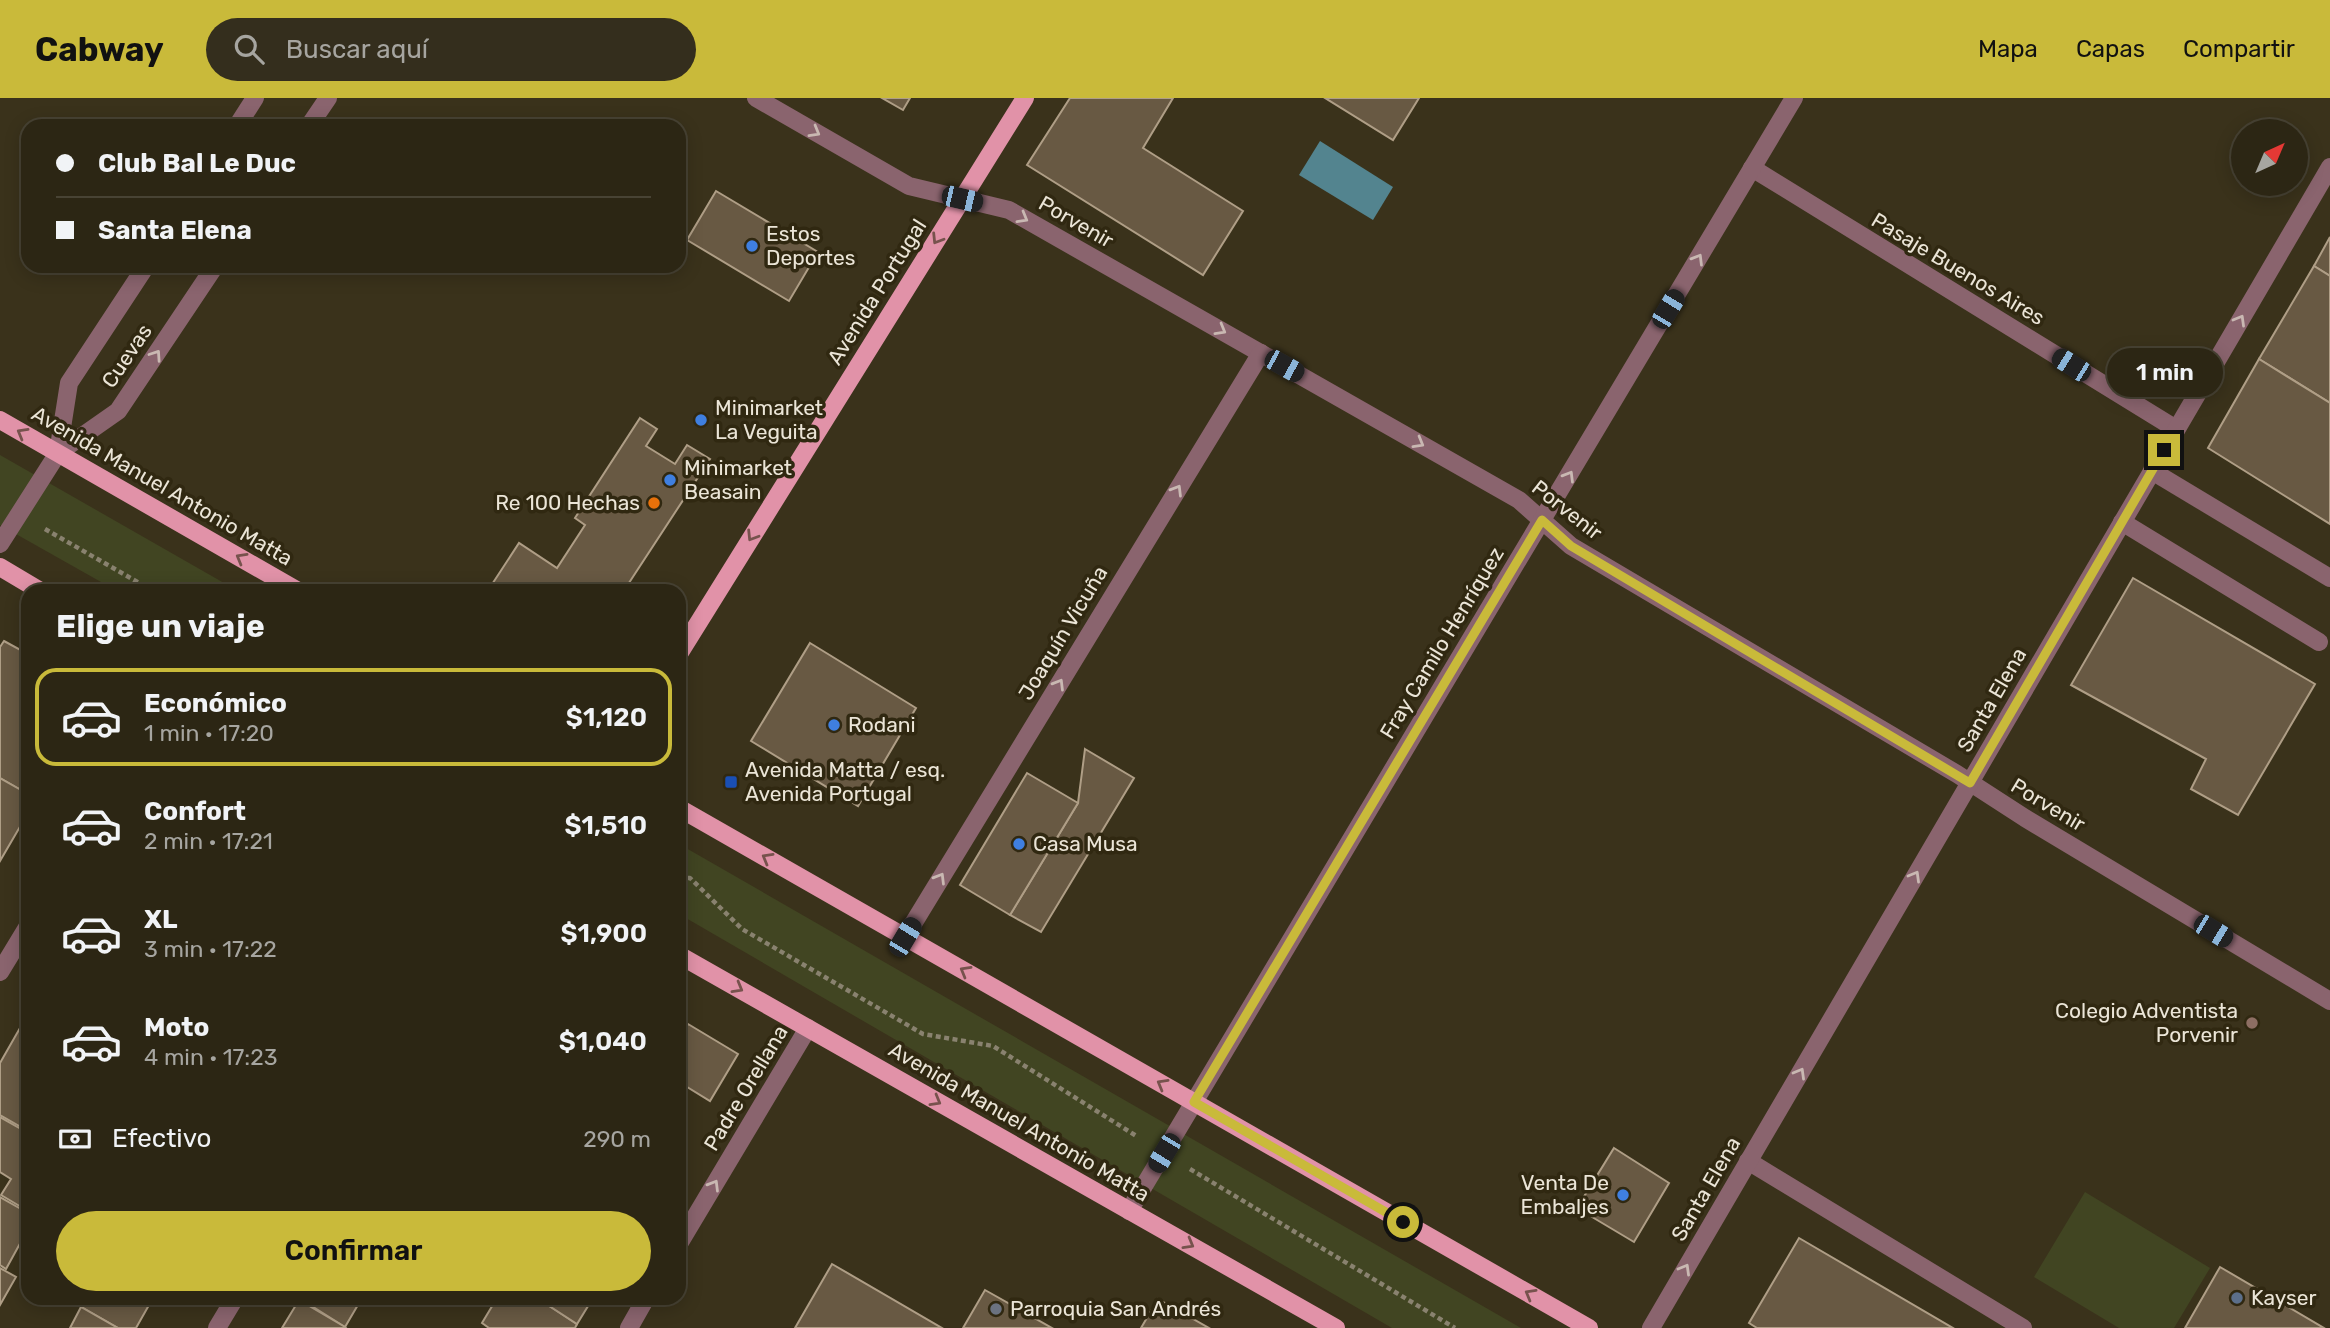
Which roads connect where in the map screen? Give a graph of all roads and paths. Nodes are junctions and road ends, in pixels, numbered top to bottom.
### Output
1 (255, 98) edge
2 (328, 98) edge
3 (756, 98) edge
4 (1025, 98) edge
5 (1794, 98) edge
6 (242, 119) edge
7 (314, 119) edge
8 (2330, 167) edge
9 (1752, 168) junction
10 (962, 199) junction
11 (141, 273) edge
12 (210, 273) edge
13 (1261, 353) junction
14 (0, 420) edge
15 (2176, 429) junction
16 (58, 453) junction
17 (2152, 471) junction
18 (18, 515) junction
19 (1542, 520) junction
20 (2122, 522) junction
21 (0, 544) edge
22 (0, 567) edge
23 (2330, 578) edge
24 (29, 584) edge
25 (141, 584) edge
26 (286, 584) edge
27 (2319, 642) dead end
28 (686, 643) edge
29 (1970, 783) junction
30 (686, 812) edge
31 (686, 878) edge
32 (905, 937) junction
33 (21, 938) edge
34 (686, 959) edge
35 (0, 972) edge
36 (2330, 1001) edge
37 (808, 1028) junction
38 (1194, 1102) junction
39 (1164, 1153) junction
40 (1748, 1161) junction
41 (1129, 1211) junction
42 (686, 1232) edge
43 (230, 1305) edge
44 (642, 1305) edge
45 (217, 1328) edge
46 (629, 1328) edge
47 (1336, 1328) edge
48 (1455, 1328) edge
49 (1589, 1328) edge
50 (1651, 1328) edge
51 (2023, 1328) edge

1 - 6 street
2 - 7 street
3 -> 10 street, Porvenir
4 - 10 main road, Avenida Portugal
5 - 9 street, Fray Camilo Henríquez
15 -> 8 street, Santa Elena
9 - 15 street, Pasaje Buenos Aires
19 -> 9 street, Fray Camilo Henríquez
10 -> 13 street, Porvenir
10 -> 28 main road, Avenida Portugal
11 - 16 street, Cuevas
16 -> 12 street, Cuevas
13 -> 19 street, Porvenir
32 -> 13 street, Joaquín Vicuña
16 -> 14 main road, Avenida Manuel Antonio Matta
15 - 17 street, Santa Elena
16 - 18 street, Cuevas
26 -> 16 main road, Avenida Manuel Antonio Matta
17 - 20 street, Santa Elena
17 - 23 street
18 - 21 street, Cuevas
18 - 25 path
19 - 29 street, Porvenir
19 - 38 street, Fray Camilo Henríquez
20 - 27 street
20 - 29 street, Santa Elena
22 - 24 main road
29 - 36 street, Porvenir
40 -> 29 street, Santa Elena
32 -> 30 main road
31 - 39 path
38 -> 32 main road
33 - 35 street
34 -> 37 main road, Avenida Manuel Antonio Matta
37 -> 41 main road, Avenida Manuel Antonio Matta
42 -> 37 street, Padre Orellana
38 - 39 street, Fray Camilo Henríquez
49 -> 38 main road
39 - 41 street, Fray Camilo Henríquez
39 - 48 path
50 -> 40 street, Santa Elena
40 - 51 street
41 -> 47 main road, Avenida Manuel Antonio Matta
43 - 45 street
44 - 46 street

